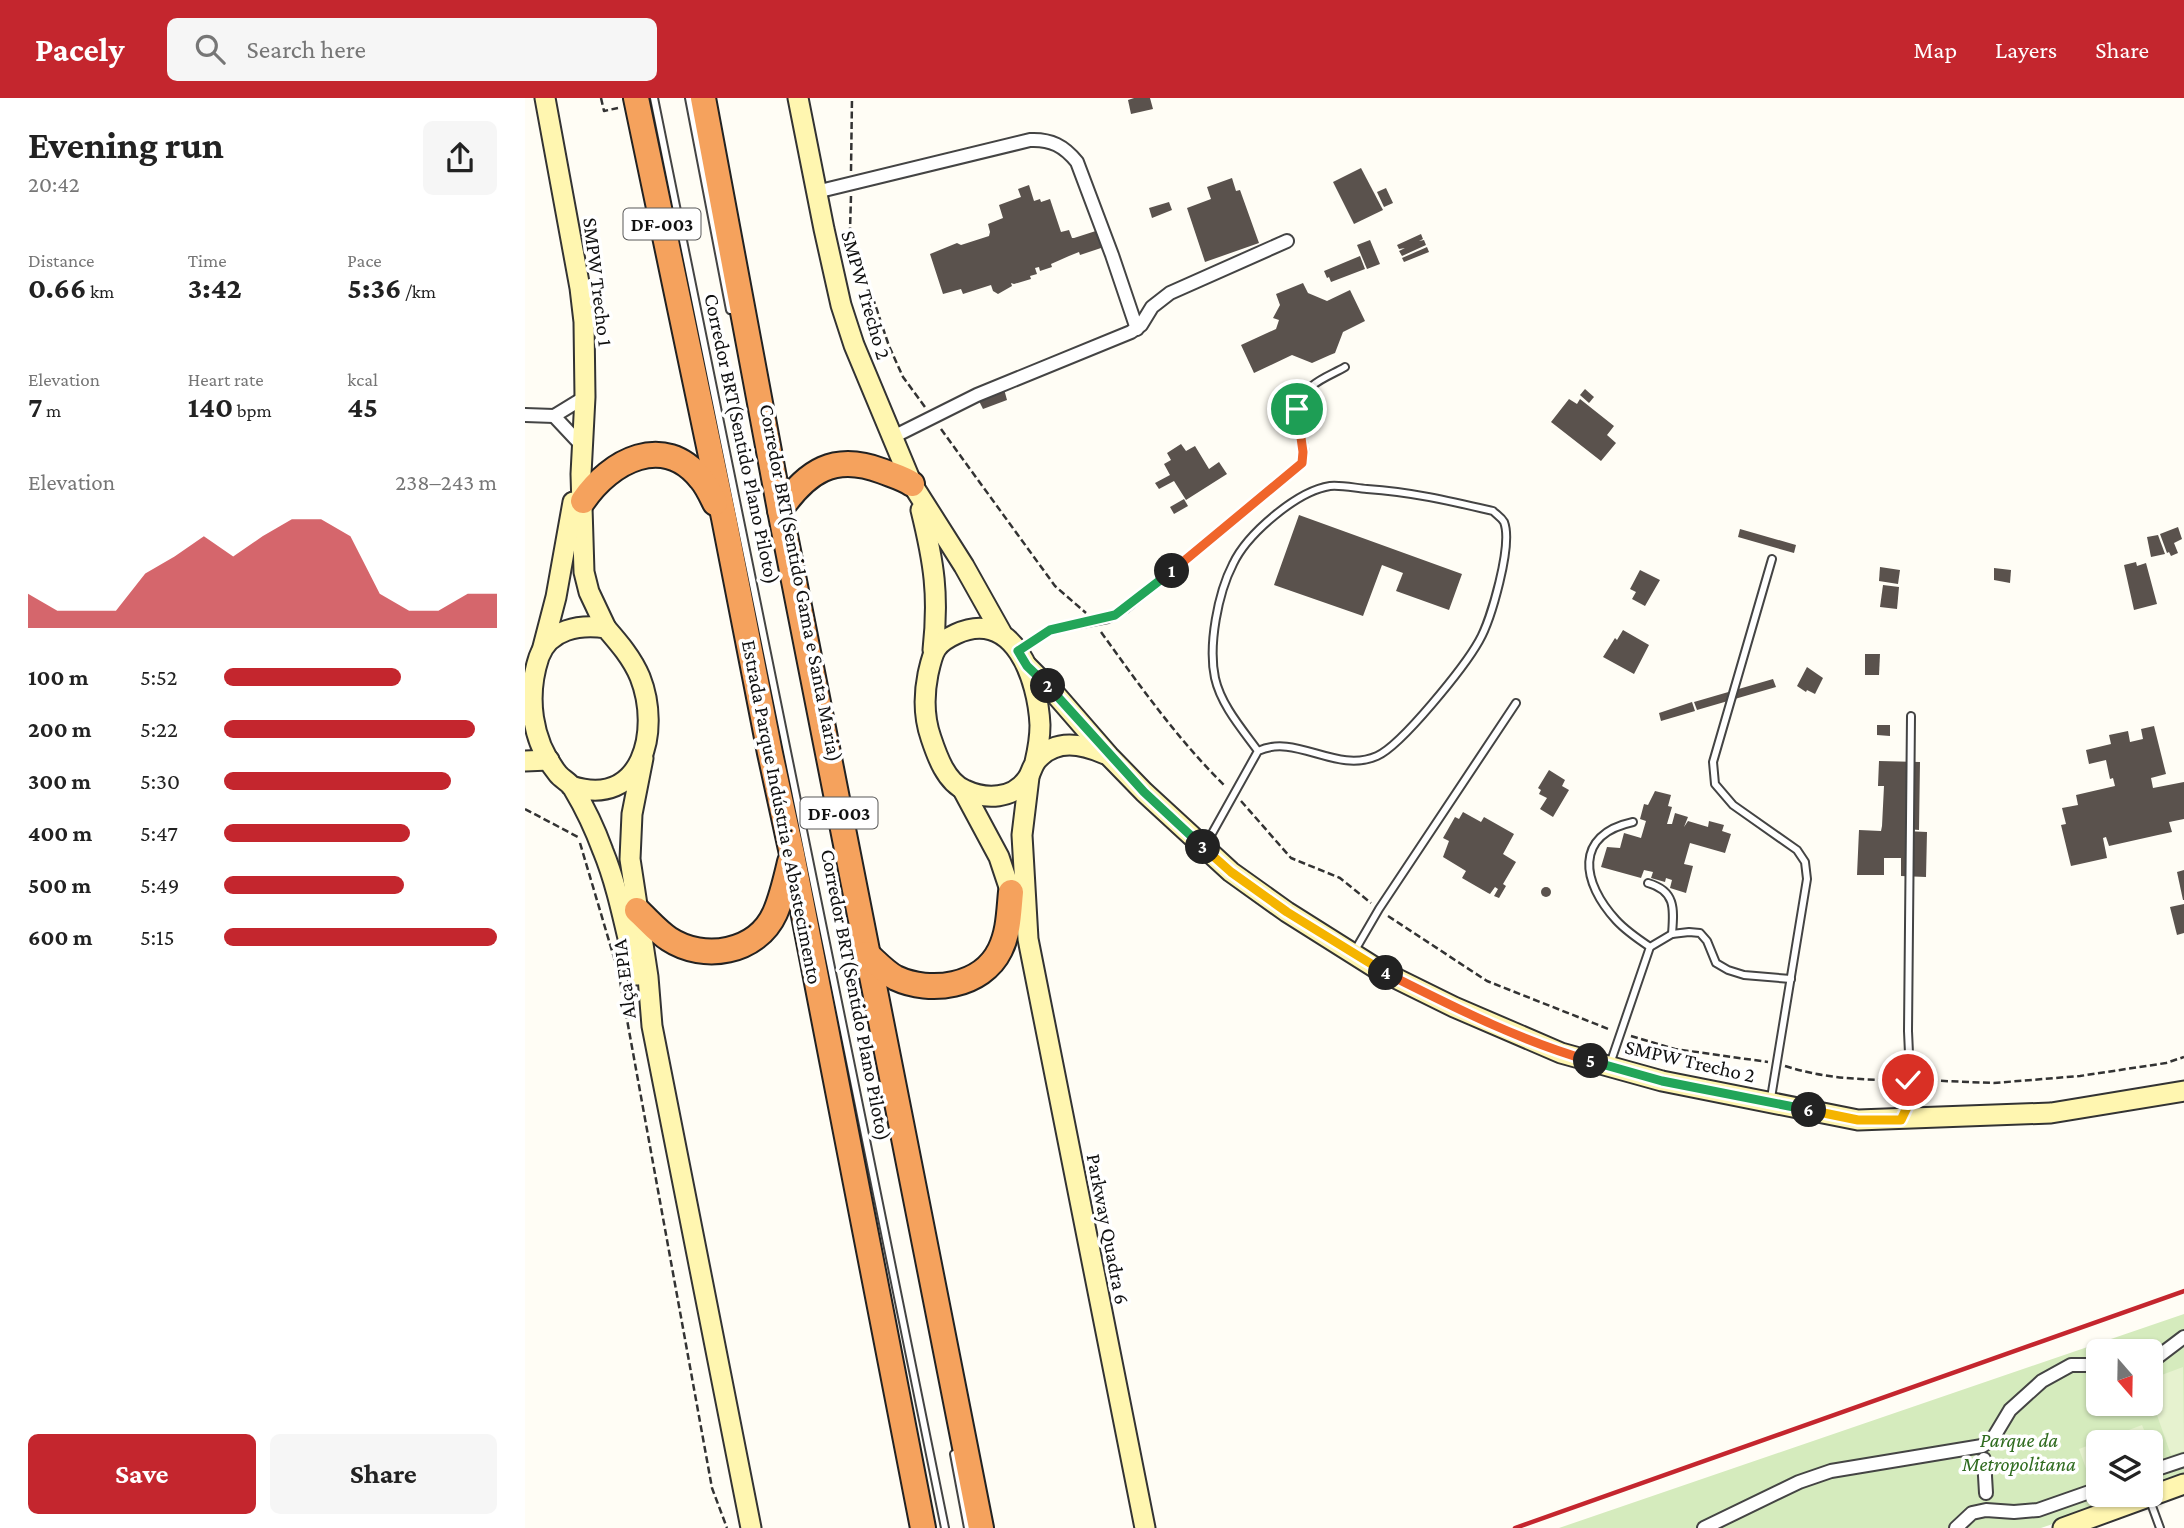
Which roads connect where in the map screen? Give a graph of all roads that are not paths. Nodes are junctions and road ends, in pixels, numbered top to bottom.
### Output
1 (545, 98) edge
2 (689, 98) edge
3 (703, 98) edge
4 (798, 98) edge
5 (643, 100) edge
6 (817, 192) junction
7 (1287, 241) dead end
8 (731, 316) dead end
9 (1137, 329) junction
10 (1345, 367) dead end
11 (585, 397) junction
12 (525, 415) edge
13 (554, 416) junction
14 (891, 438) junction
15 (584, 448) junction
16 (581, 474) junction
17 (915, 490) junction
18 (583, 501) junction
19 (780, 510) junction
20 (724, 518) junction
21 (1772, 559) dead end
22 (606, 628) junction
23 (1001, 632) junction
24 (542, 649) junction
25 (933, 650) junction
26 (1023, 659) junction
27 (528, 685) edge
28 (1516, 704) dead end
29 (1911, 716) dead end
30 (1258, 751) junction
31 (1109, 756) junction
32 (643, 758) junction
33 (549, 760) junction
34 (525, 761) edge
35 (1032, 769) junction
36 (571, 786) junction
37 (963, 790) junction
38 (1633, 822) dead end
39 (1204, 847) junction
40 (792, 854) junction
41 (1649, 883) dead end
42 (1011, 892) junction
43 (637, 910) junction
44 (1672, 934) junction
45 (1028, 939) junction
46 (1650, 947) junction
47 (867, 954) junction
48 (1353, 954) junction
49 (1791, 979) junction
50 (652, 1026) junction
51 (1609, 1066) junction
52 (2184, 1091) edge
53 (1770, 1102) junction
54 (1901, 1120) junction
55 (2184, 1337) edge
56 (2163, 1353) edge
57 (2086, 1365) edge
58 (952, 1446) dead end
59 (1985, 1459) dead end
60 (2184, 1460) edge
61 (2163, 1467) edge
62 (2184, 1484) edge
63 (2163, 1491) edge
64 (1986, 1493) dead end
65 (2086, 1493) edge
66 (2119, 1507) edge
67 (2152, 1507) edge
68 (751, 1528) edge
69 (923, 1528) edge
70 (945, 1528) edge
71 (968, 1528) edge
72 (981, 1528) edge
73 (1145, 1528) edge
74 (1704, 1528) edge
75 (1956, 1528) edge
76 (2063, 1528) edge
77 (2160, 1528) edge

1 - 11 street, SMPW Trecho 1
2 - 8 lane
3 - 19 highway, DF-003
4 - 6 street, SMPW Trecho 2
5 - 20 highway, Estrada Parque Indústria e Abastecimento / DF-003
5 - 70 lane, Corredor BRT(Sentido Plano Piloto)
6 - 9 street
6 - 14 street, SMPW Trecho 2
7 - 9 street
9 - 14 street
10 - 26 lane
11 - 13 street
11 - 15 street, SMPW Trecho 1
12 - 13 street
13 - 15 street
14 - 17 street, SMPW Trecho 2
15 - 16 street, SMPW Trecho 1
16 - 18 street
16 - 24 street
17 - 19 highway
17 - 23 street
17 - 25 street
18 - 20 highway
18 - 22 street
19 - 47 highway, DF-003
20 - 40 highway, Estrada Parque Indústria e Abastecimento / DF-003
21 - 49 lane
22 - 24 street
22 - 32 street
23 - 25 street
23 - 26 street
24 - 27 street
25 - 37 street
26 - 31 street, SMPW Trecho 2
26 - 35 street
27 - 33 street
28 - 48 lane
29 - 54 lane
30 - 30 lane
30 - 39 lane
31 - 35 street
31 - 39 street, SMPW Trecho 2
32 - 36 street
32 - 43 street, Alça EPIA
33 - 34 street
33 - 36 street
35 - 37 street
35 - 45 street, Parkway Quadra 6
36 - 50 street, Alça EPIA
37 - 42 street, Parkway Quadra 6
38 - 46 lane
39 - 48 street, SMPW Trecho 2
40 - 43 highway
40 - 69 highway, Estrada Parque Indústria e Abastecimento / DF-003
41 - 44 lane
42 - 45 street, Parkway Quadra 6
42 - 47 highway
43 - 50 street, Alça EPIA
44 - 46 lane
44 - 49 lane
45 - 73 street, Parkway Quadra 6
46 - 51 lane
47 - 72 highway, DF-003
48 - 51 street, SMPW Trecho 2
49 - 53 lane
50 - 68 street
51 - 53 street, SMPW Trecho 2
52 - 54 street, SMPW Trecho 2
53 - 54 street, SMPW Trecho 2
55 - 56 street
57 - 74 street
58 - 71 lane
59 - 64 street
60 - 61 street
62 - 63 street
65 - 75 street
66 - 76 street
67 - 77 lane

